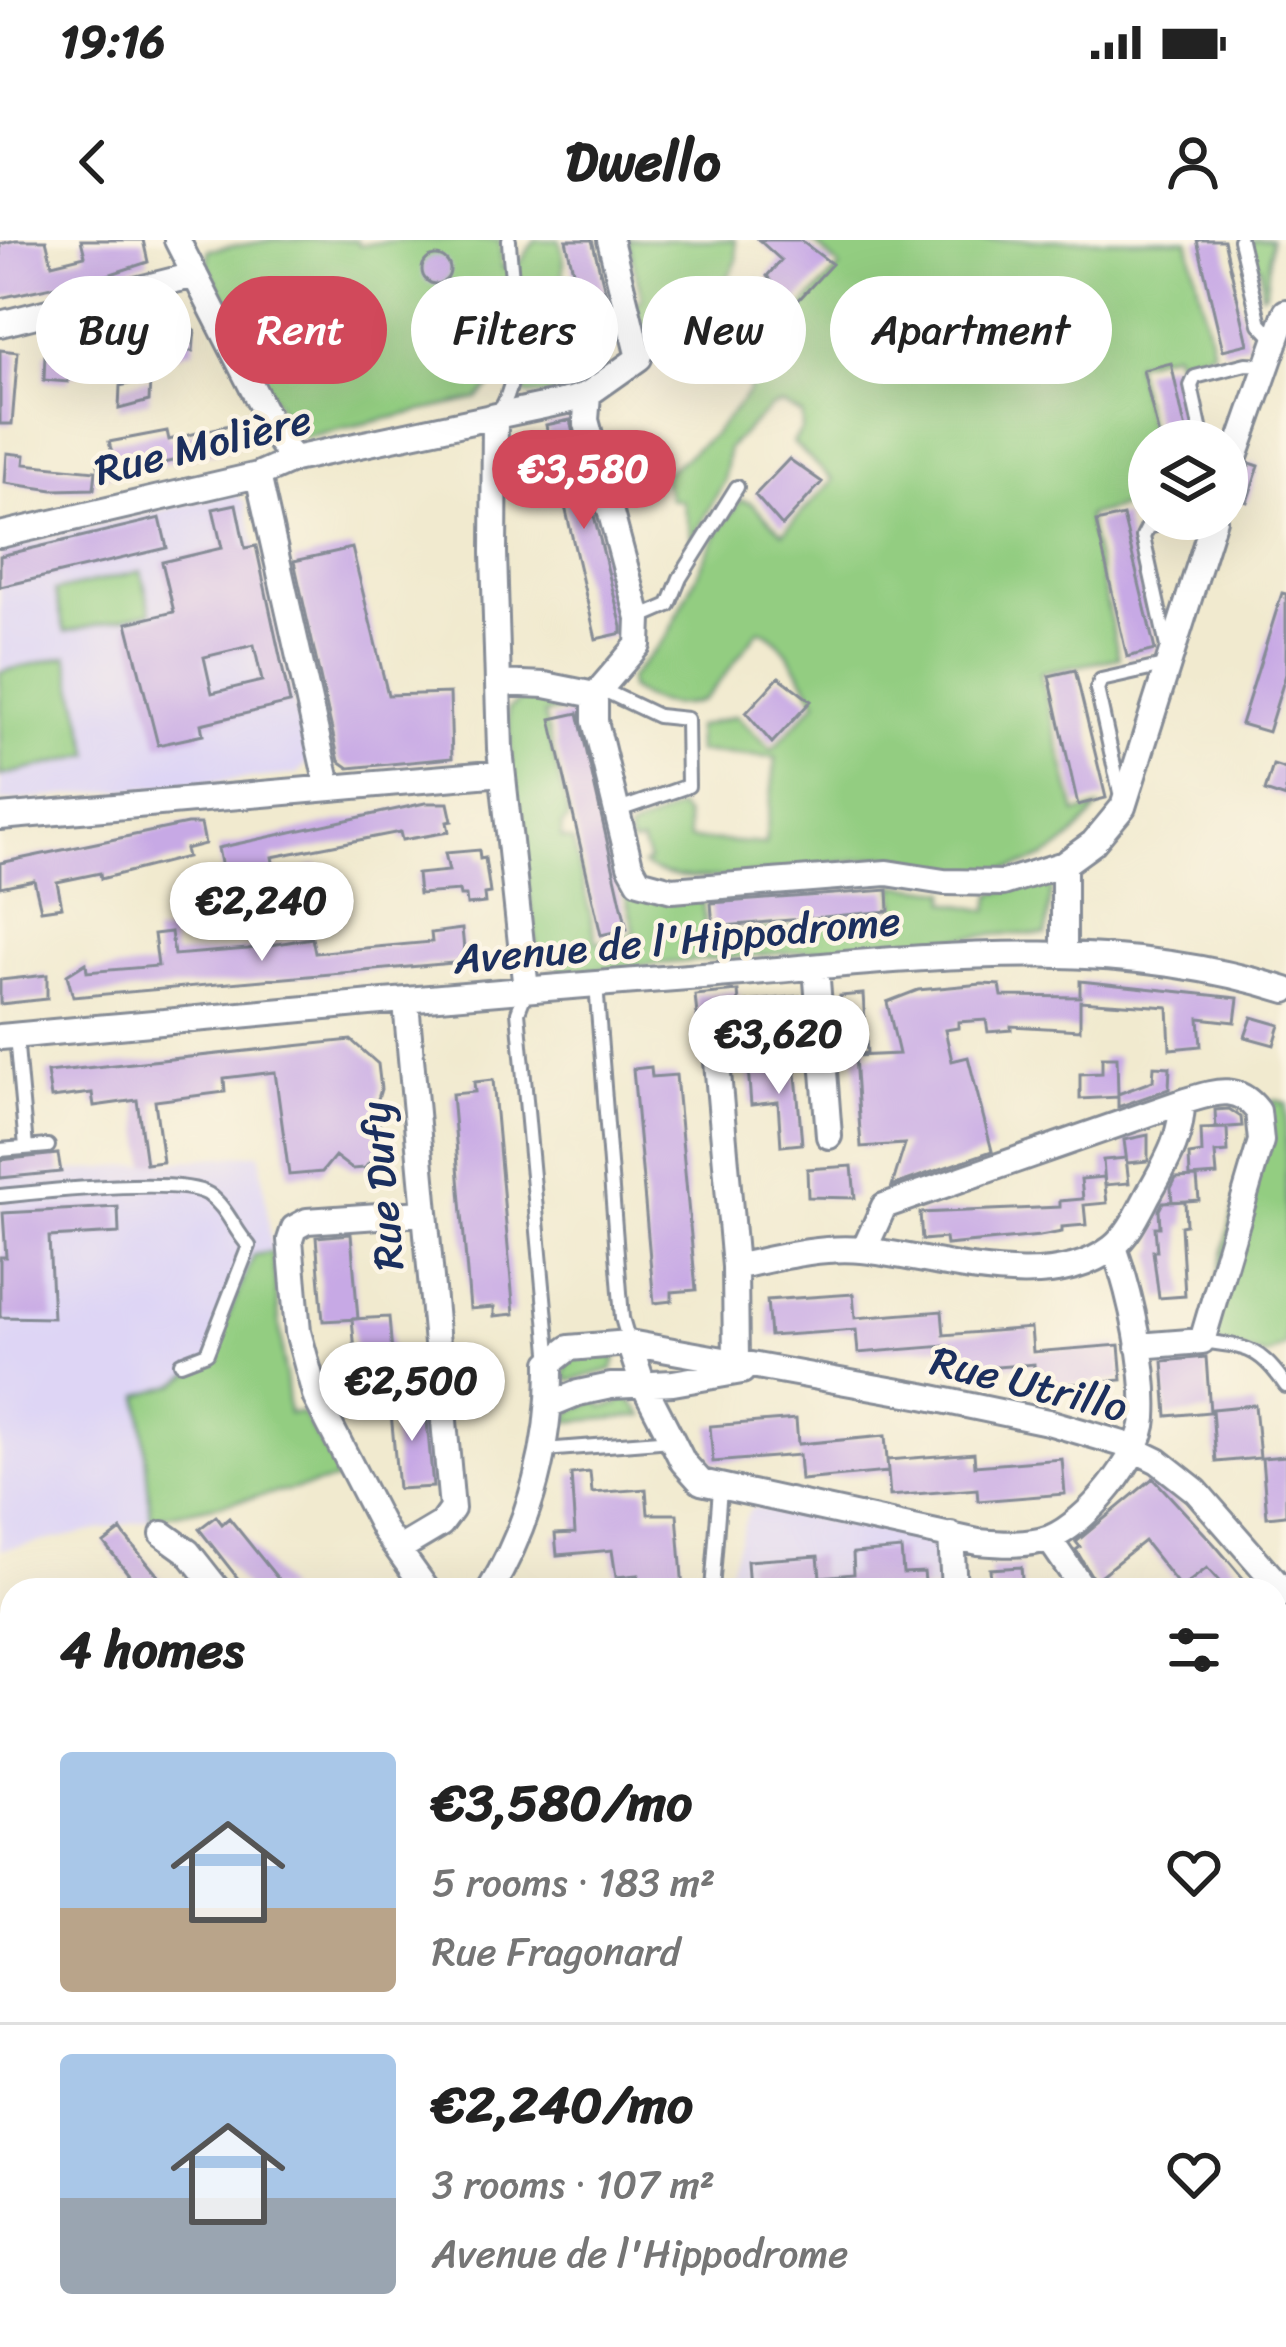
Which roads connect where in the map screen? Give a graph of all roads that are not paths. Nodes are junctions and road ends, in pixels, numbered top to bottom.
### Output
1 (177, 240) edge
2 (509, 240) edge
3 (610, 240) edge
4 (1240, 240) edge
5 (195, 275) junction
6 (1286, 313) edge
7 (0, 324) edge
8 (1271, 353) junction
9 (642, 356) edge
10 (639, 358) junction
11 (588, 394) junction
12 (495, 418) junction
13 (1198, 420) edge
14 (1248, 420) edge
15 (294, 459) junction
16 (258, 475) junction
17 (736, 488) dead end
18 (0, 535) edge
19 (1144, 540) edge
20 (1208, 540) edge
21 (639, 618) junction
22 (1171, 664) junction
23 (499, 683) junction
24 (598, 692) junction
25 (502, 773) junction
26 (328, 786) junction
27 (1123, 807) junction
28 (616, 811) junction
29 (0, 817) edge
30 (1064, 864) junction
31 (1064, 952) junction
32 (816, 967) junction
33 (596, 984) junction
34 (526, 990) junction
35 (1286, 990) edge
36 (406, 1003) junction
37 (8, 1036) edge
38 (716, 1050) dead end
39 (1183, 1102) junction
40 (829, 1136) dead end
41 (48, 1146) dead end
42 (26, 1148) junction
43 (0, 1150) edge
44 (0, 1196) edge
45 (422, 1213) junction
46 (1114, 1247) junction
47 (865, 1250) junction
48 (735, 1267) junction
49 (1202, 1341) junction
50 (629, 1343) junction
51 (1138, 1346) junction
52 (181, 1363) dead end
53 (550, 1363) junction
54 (736, 1363) junction
55 (767, 1369) junction
56 (642, 1382) junction
57 (1286, 1385) edge
58 (550, 1404) junction
59 (672, 1440) junction
60 (542, 1450) junction
61 (1136, 1450) junction
62 (720, 1489) junction
63 (163, 1534) dead end
64 (951, 1535) junction
65 (1049, 1539) junction
66 (399, 1549) junction
67 (209, 1578) edge
68 (419, 1578) edge
69 (497, 1578) edge
70 (713, 1578) edge
71 (953, 1578) edge
72 (1076, 1578) edge
73 (1272, 1578) edge

1 - 5 street
2 - 12 lane
3 - 10 street
4 - 8 lane
5 - 7 street
5 - 15 street
6 - 8 street
8 - 13 lane
8 - 14 street
9 - 10 lane
10 - 11 street
11 - 12 street, Rue Molière
11 - 21 street
12 - 15 street, Rue Molière
12 - 23 street
15 - 16 street, Rue Molière
16 - 18 street, Rue Molière
16 - 26 street
17 - 21 lane
19 - 22 lane
20 - 22 street
21 - 24 street
22 - 27 street
22 - 27 lane
23 - 24 street
23 - 25 street
24 - 28 street
24 - 28 lane
25 - 26 street
25 - 34 street
26 - 29 street
27 - 30 street
28 - 30 street
30 - 31 street
31 - 32 street, Avenue de l'Hippodrome
31 - 35 street, Avenue de l'Hippodrome
32 - 33 street, Avenue de l'Hippodrome
32 - 40 street
33 - 34 street, Avenue de l'Hippodrome
33 - 50 lane
34 - 36 street, Avenue de l'Hippodrome
34 - 53 lane
36 - 37 street, Avenue de l'Hippodrome
36 - 45 street, Rue Dufy
37 - 42 lane
38 - 48 street
39 - 46 street
39 - 47 street
39 - 49 street
41 - 42 lane
42 - 43 lane
44 - 52 lane
45 - 66 street, Rue Dufy
45 - 66 street
46 - 47 street
46 - 51 street
47 - 48 street
48 - 54 street
49 - 51 street
49 - 57 lane
50 - 53 street, Rue Utrillo
50 - 54 street, Rue Utrillo
50 - 56 street
51 - 61 street
53 - 58 street
54 - 55 street, Rue Utrillo
55 - 56 street, Rue Utrillo
55 - 61 street, Rue Utrillo
56 - 58 street, Rue Utrillo
56 - 59 street
58 - 60 street
59 - 60 lane
59 - 62 street
60 - 69 street
61 - 65 street
61 - 73 street, Rue Utrillo
62 - 64 street
62 - 70 lane
63 - 67 street
64 - 65 street
64 - 71 street
65 - 72 street
66 - 68 street

